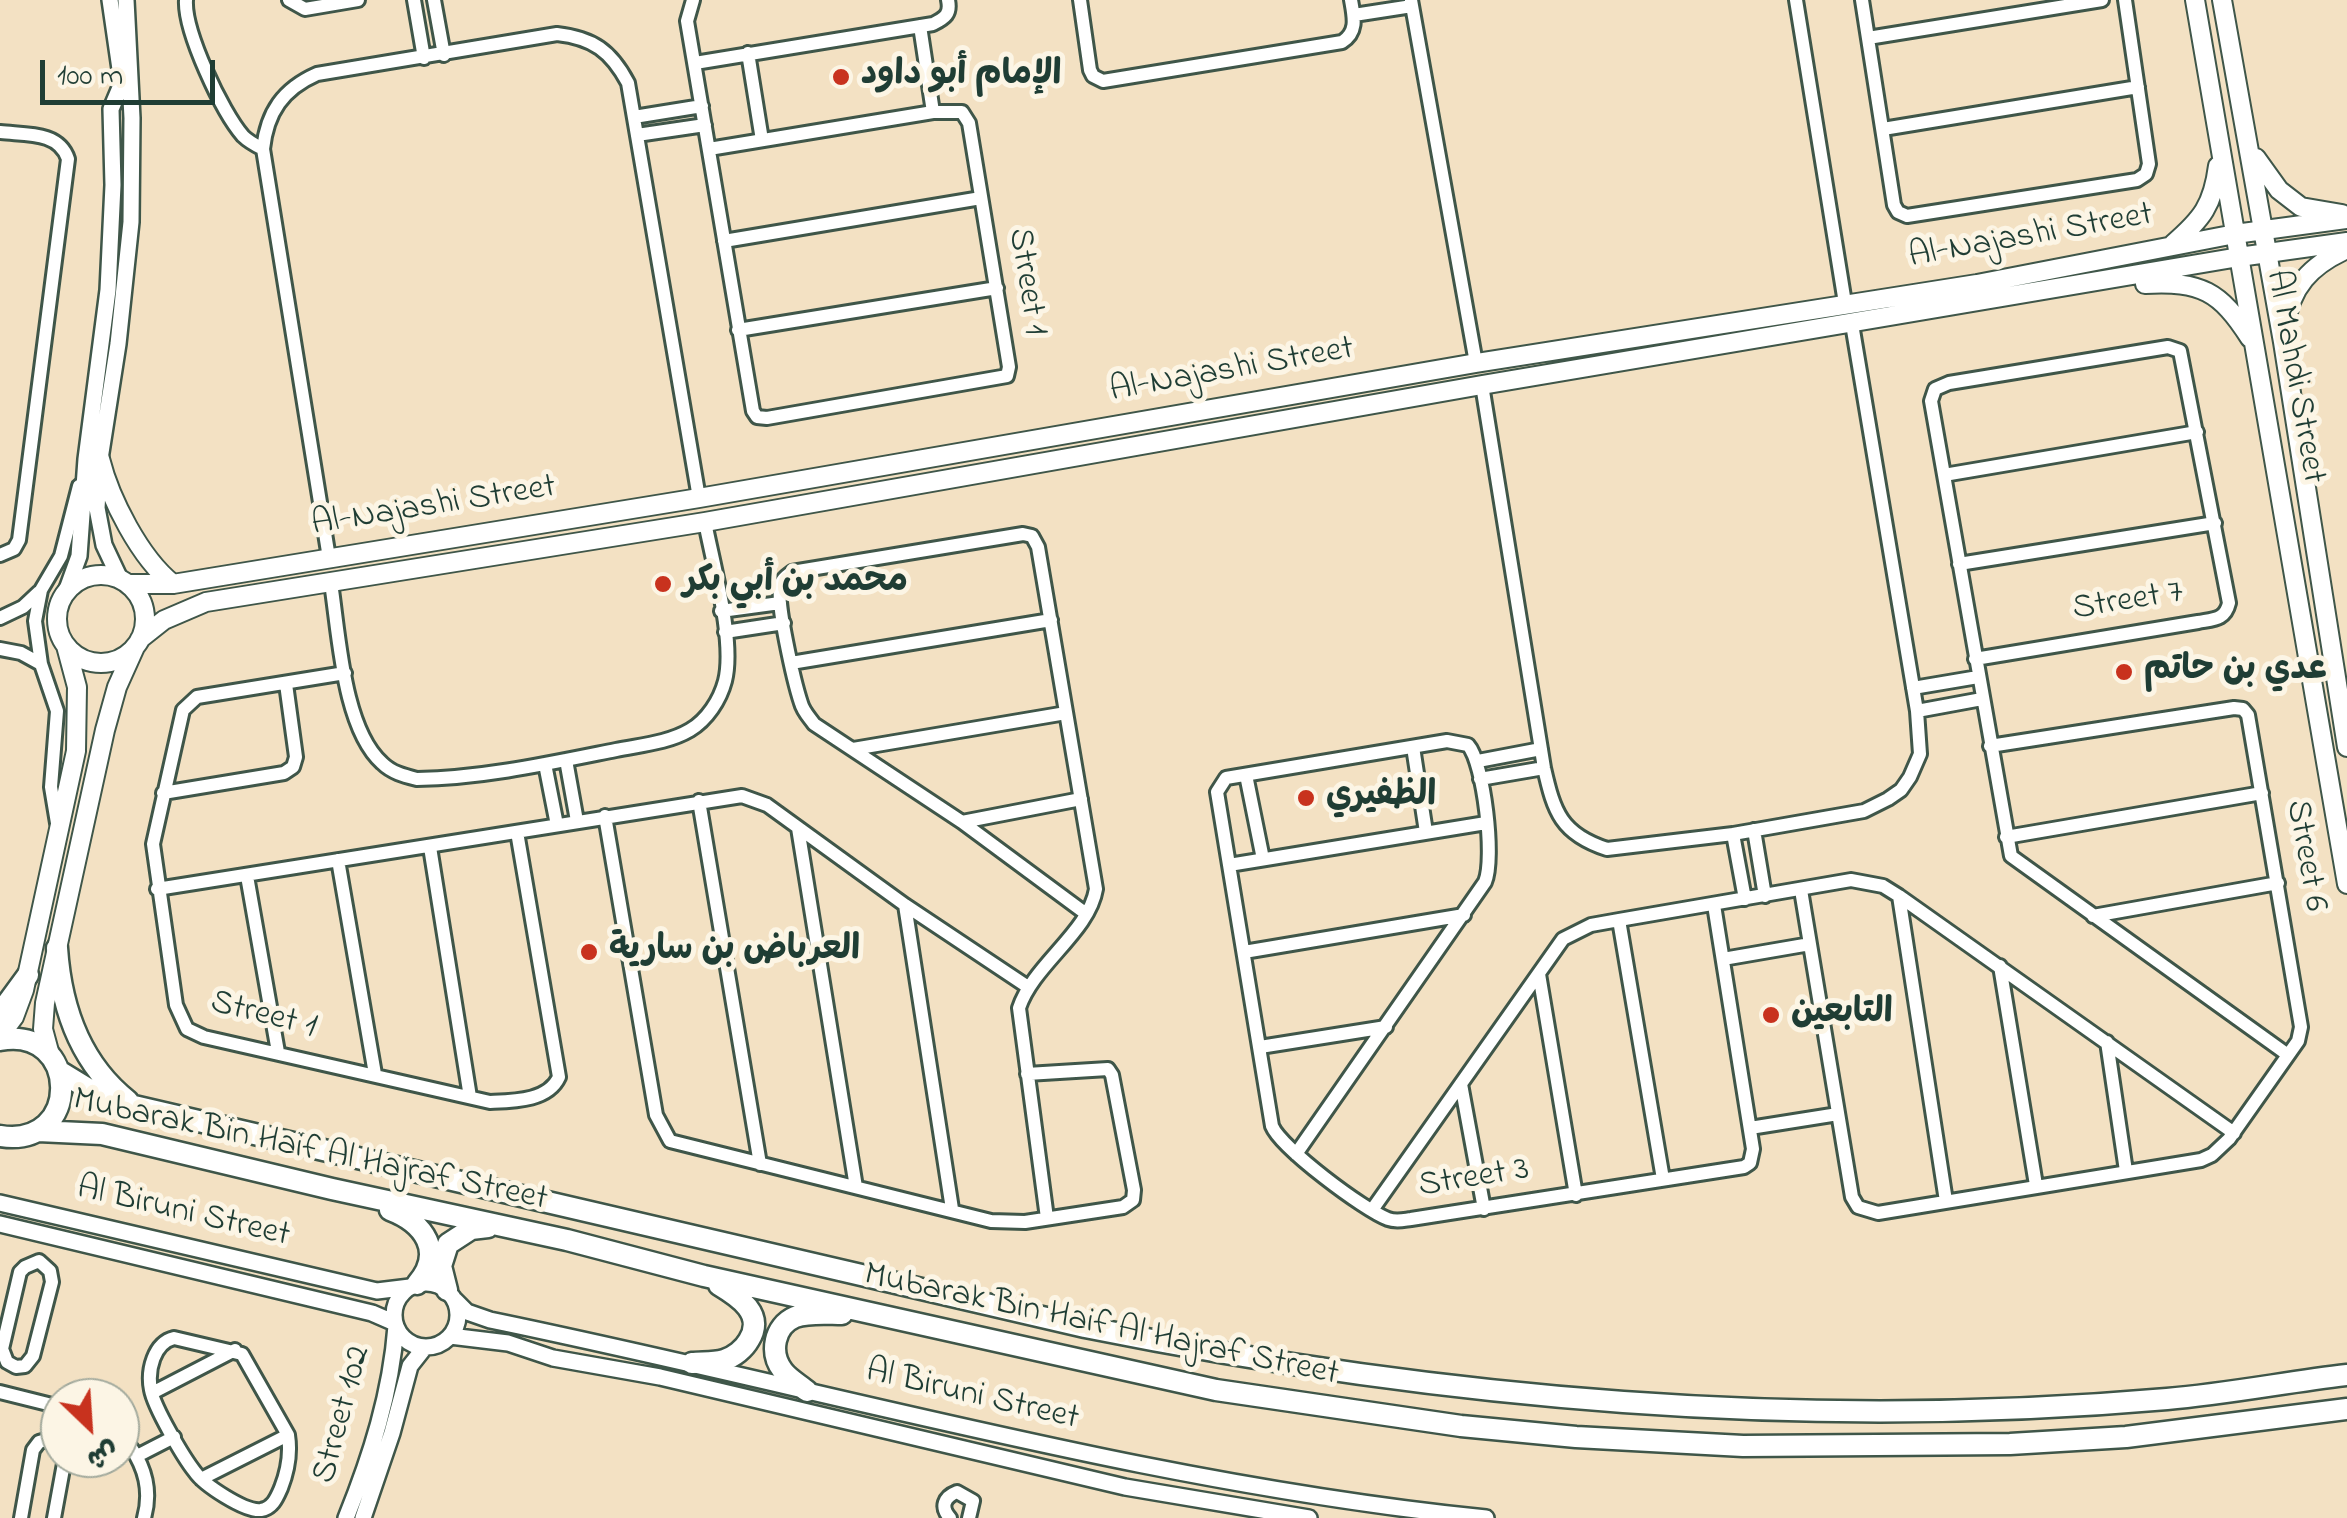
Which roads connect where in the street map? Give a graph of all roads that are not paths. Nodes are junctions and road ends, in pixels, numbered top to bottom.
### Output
1 (110, 0) edge
2 (126, 0) edge
3 (186, 0) edge
4 (289, 0) edge
5 (358, 0) edge
6 (414, 0) edge
7 (434, 0) edge
8 (692, 0) edge
9 (948, 0) edge
10 (1080, 0) edge
11 (1351, 0) edge
12 (1796, 0) edge
13 (1862, 0) edge
14 (2102, 0) edge
15 (2125, 0) edge
16 (2195, 0) edge
17 (2222, 0) edge
18 (1412, 3) edge
19 (1354, 15) junction
20 (920, 26) junction
21 (1868, 38) junction
22 (748, 54) junction
23 (444, 55) junction
24 (424, 58) junction
25 (695, 62) junction
26 (2138, 87) junction
27 (702, 106) junction
28 (933, 112) junction
29 (634, 116) junction
30 (705, 125) junction
31 (1883, 129) junction
32 (0, 132) edge
33 (637, 135) junction
34 (762, 140) junction
35 (2250, 144) junction
36 (263, 149) junction
37 (709, 149) junction
38 (2220, 151) junction
39 (981, 198) junction
40 (2347, 217) edge
41 (2264, 231) junction
42 (2235, 234) junction
43 (724, 242) junction
44 (2172, 245) junction
45 (2347, 246) edge
46 (2268, 254) junction
47 (2239, 257) junction
48 (2084, 284) junction
49 (996, 288) junction
50 (1845, 303) junction
51 (1852, 324) junction
52 (738, 330) junction
53 (1648, 336) junction
54 (1610, 342) junction
55 (2283, 342) junction
56 (2254, 344) junction
57 (1653, 357) junction
58 (1476, 364) junction
59 (1612, 364) junction
60 (1482, 385) junction
61 (1319, 390) junction
62 (1283, 396) junction
63 (1321, 414) junction
64 (1285, 421) junction
65 (2196, 432) junction
66 (93, 459) junction
67 (1944, 475) junction
68 (699, 498) junction
69 (705, 522) junction
70 (2215, 523) junction
71 (491, 532) junction
72 (456, 538) junction
73 (0, 555) edge
74 (494, 556) junction
75 (329, 558) junction
76 (460, 562) junction
77 (1959, 564) junction
78 (124, 582) junction
79 (331, 583) junction
80 (173, 584) junction
81 (41, 590) junction
82 (66, 592) junction
83 (780, 603) junction
84 (721, 611) junction
85 (0, 618) edge
86 (1050, 620) junction
87 (784, 624) junction
88 (2304, 631) junction
89 (724, 632) junction
90 (138, 643) junction
91 (66, 646) junction
92 (0, 649) edge
93 (2332, 650) junction
94 (1975, 658) junction
95 (792, 663) junction
96 (41, 664) junction
97 (345, 673) junction
98 (1978, 677) junction
99 (286, 684) junction
100 (1912, 688) junction
101 (1982, 700) junction
102 (2317, 706) junction
103 (1917, 711) junction
104 (1066, 713) junction
105 (2344, 728) junction
106 (1990, 746) junction
107 (1413, 747) junction
108 (2347, 747) edge
109 (854, 749) junction
110 (1541, 749) junction
111 (566, 760) junction
112 (1478, 761) junction
113 (545, 764) junction
114 (1544, 768) junction
115 (1246, 775) junction
116 (1480, 779) junction
117 (162, 793) junction
118 (2262, 793) junction
119 (1081, 799) junction
120 (699, 800) junction
121 (605, 816) junction
122 (577, 821) junction
123 (962, 822) junction
124 (1486, 823) junction
125 (556, 825) junction
126 (798, 828) junction
127 (1754, 830) junction
128 (517, 832) junction
129 (1426, 832) junction
130 (58, 834) junction
131 (1734, 834) junction
132 (2006, 837) junction
133 (430, 846) junction
134 (1264, 859) junction
135 (338, 860) junction
136 (1229, 865) junction
137 (247, 876) junction
138 (2278, 883) junction
139 (2347, 884) edge
140 (157, 889) junction
141 (1801, 890) junction
142 (1765, 896) junction
143 (1899, 896) junction
144 (1745, 899) junction
145 (905, 905) junction
146 (1714, 905) junction
147 (1085, 914) junction
148 (1464, 914) junction
149 (2093, 916) junction
150 (1619, 920) junction
151 (1810, 944) junction
152 (58, 948) junction
153 (1244, 952) junction
154 (1723, 959) junction
155 (2000, 966) junction
156 (1539, 974) junction
157 (28, 975) junction
158 (1028, 986) junction
159 (0, 1012) edge
160 (1386, 1027) junction
161 (0, 1038) edge
162 (2107, 1042) junction
163 (1260, 1047) junction
164 (278, 1052) junction
165 (2288, 1054) junction
166 (54, 1063) junction
167 (375, 1074) junction
168 (1027, 1074) junction
169 (1460, 1084) junction
170 (470, 1097) junction
171 (134, 1106) junction
172 (1838, 1114) junction
173 (1750, 1128) junction
174 (38, 1131) junction
175 (2234, 1133) junction
176 (0, 1136) edge
177 (1296, 1154) junction
178 (760, 1164) junction
179 (2126, 1171) junction
180 (1663, 1179) junction
181 (2036, 1185) junction
182 (856, 1187) junction
183 (332, 1189) junction
184 (1576, 1194) junction
185 (1946, 1201) junction
186 (0, 1202) edge
187 (952, 1209) junction
188 (1484, 1209) junction
189 (1372, 1210) junction
190 (1048, 1218) junction
191 (0, 1224) edge
192 (567, 1240) junction
193 (271, 1266) junction
194 (292, 1271) junction
195 (704, 1276) junction
196 (414, 1285) junction
197 (264, 1288) junction
198 (285, 1292) junction
199 (451, 1295) junction
200 (870, 1312) junction
201 (395, 1324) junction
202 (450, 1336) junction
203 (1161, 1342) junction
204 (425, 1347) junction
205 (235, 1350) junction
206 (692, 1364) junction
207 (16, 1367) junction
208 (1141, 1372) junction
209 (2343, 1374) edge
210 (1466, 1389) junction
211 (808, 1391) junction
212 (5, 1393) edge
213 (152, 1393) junction
214 (40, 1402) edge
215 (2347, 1409) edge
216 (1363, 1413) junction
217 (2347, 1416) edge
218 (2281, 1418) junction
219 (288, 1435) junction
220 (174, 1436) junction
221 (1032, 1441) junction
222 (40, 1442) edge
223 (1064, 1448) junction
224 (140, 1454) edge
225 (1025, 1463) junction
226 (140, 1466) edge
227 (1057, 1470) junction
228 (61, 1478) edge
229 (200, 1479) junction
230 (22, 1518) edge
231 (54, 1518) edge
232 (144, 1518) edge
233 (346, 1518) edge
234 (363, 1518) edge
235 (950, 1518) edge
236 (970, 1518) edge
237 (1309, 1518) edge
238 (1486, 1518) edge

1 - 66 street
2 - 66 street
3 - 36 street
4 - 5 street
6 - 24 street
7 - 23 street
8 - 25 street, Street 1
9 - 20 street
10 - 19 street
11 - 19 street
12 - 50 street
13 - 21 street
14 - 21 street
15 - 26 street
16 - 38 main road, Al Mahdi Street
17 - 35 main road, Al Mahdi Street
18 - 19 street
18 - 58 street
20 - 22 street
20 - 28 street
21 - 31 street
22 - 25 street
22 - 34 street
23 - 24 street
23 - 29 street
24 - 36 street
25 - 27 street, Street 1
26 - 31 street
26 - 31 street
27 - 29 street
27 - 30 street, Street 1
28 - 34 street
28 - 39 street, Street 1
29 - 33 street
30 - 33 street
30 - 37 street, Street 1
32 - 73 street
33 - 68 street
34 - 37 street
35 - 40 main road
35 - 41 main road, Al Mahdi Street
36 - 75 street
37 - 43 street, Street 1
38 - 42 main road, Al Mahdi Street
38 - 44 main road
39 - 43 street
39 - 49 street, Street 1
40 - 41 main road, Al-Najashi Street
41 - 42 main road, Al-Najashi Street
41 - 46 main road, Al Mahdi Street
42 - 44 main road, Al-Najashi Street
42 - 47 main road, Al Mahdi Street
43 - 52 street, Street 1
44 - 50 main road, Al-Najashi Street
45 - 46 main road, Al-Najashi Street
45 - 55 main road
46 - 47 main road, Al-Najashi Street
46 - 55 main road, Al Mahdi Street
47 - 48 main road, Al-Najashi Street
47 - 56 main road, Al Mahdi Street
48 - 51 main road, Al-Najashi Street
48 - 56 main road
49 - 52 street
49 - 52 street, Street 1
50 - 53 main road, Al-Najashi Street
51 - 57 main road, Al-Najashi Street
51 - 100 street
53 - 54 main road, Al-Najashi Street
53 - 57 main road
54 - 58 main road, Al-Najashi Street
54 - 59 main road
55 - 93 main road, Al Mahdi Street
56 - 88 main road, Al Mahdi Street
57 - 59 main road, Al-Najashi Street
58 - 61 main road, Al-Najashi Street
59 - 60 main road, Al-Najashi Street
60 - 63 main road, Al-Najashi Street
60 - 110 street
61 - 62 main road, Al-Najashi Street
61 - 63 main road
62 - 64 main road
62 - 68 main road, Al-Najashi Street
63 - 64 main road, Al-Najashi Street
64 - 69 main road, Al-Najashi Street
65 - 67 street
65 - 67 street, Street 7
65 - 70 street, Street 7
66 - 78 street
66 - 80 main road
66 - 81 street
66 - 82 street
67 - 77 street, Street 7
68 - 71 main road, Al-Najashi Street
69 - 74 main road, Al-Najashi Street
69 - 84 street
70 - 77 street
70 - 94 street, Street 7
71 - 72 main road, Al-Najashi Street
71 - 74 main road
72 - 75 main road, Al-Najashi Street
72 - 76 main road
74 - 76 main road, Al-Najashi Street
75 - 80 main road, Al-Najashi Street
76 - 79 main road, Al-Najashi Street
77 - 94 street, Street 7
78 - 80 main road, Al-Najashi Street
78 - 82 main road
78 - 90 main road
79 - 90 main road, Al-Najashi Street
79 - 97 street
81 - 85 street
81 - 96 street
82 - 91 main road
83 - 84 street
83 - 86 street
83 - 87 street
84 - 89 street
86 - 95 street
86 - 104 street
87 - 89 street
87 - 95 street
88 - 93 main road
88 - 102 main road, Al Mahdi Street
89 - 111 street
90 - 91 main road
90 - 152 main road
91 - 130 main road
92 - 96 street
93 - 105 main road, Al Mahdi Street
94 - 98 street
95 - 109 street
96 - 130 street
97 - 99 street, Street 1
97 - 113 street
98 - 100 street
98 - 101 street
99 - 117 street, Street 1
99 - 117 street
100 - 103 street
101 - 103 street
101 - 106 street
102 - 105 main road
102 - 139 main road, Al Mahdi Street
103 - 127 street
104 - 109 street
104 - 119 street
105 - 108 main road, Al Mahdi Street
106 - 118 street, Street 6
106 - 132 street
107 - 112 street
107 - 115 street
107 - 129 street
109 - 123 street
110 - 112 street
110 - 114 street
111 - 113 street
111 - 122 street
112 - 116 street
113 - 125 street
114 - 116 street
114 - 131 street
115 - 134 street
115 - 136 street
116 - 124 street
117 - 140 street, Street 1
118 - 132 street
118 - 138 street, Street 6
119 - 123 street
119 - 147 street
120 - 121 street
120 - 126 street
120 - 178 street
121 - 122 street
121 - 178 street
122 - 125 street
123 - 147 street
124 - 129 street
124 - 148 street
125 - 128 street
126 - 145 street
126 - 182 street
127 - 131 street
127 - 142 street
128 - 133 street
128 - 170 street, Street 1
129 - 134 street
130 - 157 main road
131 - 144 street
132 - 149 street
133 - 135 street
133 - 170 street
134 - 136 street
135 - 137 street
135 - 167 street
136 - 153 street
137 - 140 street
137 - 164 street
138 - 149 street
138 - 165 street, Street 6
140 - 164 street, Street 1
141 - 142 street, Street 3
141 - 143 street, Street 3
141 - 151 street
142 - 144 street, Street 3
143 - 155 street, Street 3
143 - 185 street
144 - 146 street, Street 3
145 - 158 street
145 - 187 street
146 - 150 street, Street 3
146 - 154 street, Street 3
147 - 158 street
148 - 153 street
148 - 160 street
149 - 165 street
150 - 156 street, Street 3
150 - 180 street
151 - 154 street
151 - 172 street
152 - 166 main road
152 - 171 main road
153 - 163 street
154 - 173 street, Street 3
155 - 162 street, Street 3
155 - 181 street
156 - 169 street, Street 3
156 - 184 street
157 - 159 main road
157 - 161 main road
158 - 168 street
160 - 163 street
160 - 177 street
161 - 166 main road, Mubarak Bin Haif Al Hajraf Street
162 - 175 street, Street 3
162 - 179 street
163 - 177 street
164 - 167 street, Street 1
165 - 175 street
166 - 171 main road, Mubarak Bin Haif Al Hajraf Street
166 - 174 main road
167 - 170 street, Street 1
168 - 190 street
168 - 190 street
169 - 188 street
169 - 189 street, Street 3
171 - 203 main road, Mubarak Bin Haif Al Hajraf Street
172 - 173 street
172 - 185 street
173 - 180 street, Street 3
174 - 176 main road, Mubarak Bin Haif Al Hajraf Street
174 - 183 main road, Mubarak Bin Haif Al Hajraf Street
175 - 179 street
177 - 189 street
178 - 182 street
179 - 181 street
180 - 184 street, Street 3
181 - 185 street
182 - 187 street
183 - 192 main road, Mubarak Bin Haif Al Hajraf Street
183 - 196 main road
184 - 188 street, Street 3
186 - 193 street, Al Biruni Street
187 - 190 street
188 - 189 street, Street 3
191 - 197 street, Al Biruni Street
192 - 195 main road, Mubarak Bin Haif Al Hajraf Street
192 - 199 main road
193 - 194 street, Al Biruni Street
193 - 197 street
194 - 196 street, Al Biruni Street
194 - 198 street
195 - 200 main road, Mubarak Bin Haif Al Hajraf Street
195 - 206 main road
196 - 199 street
196 - 201 street
197 - 198 street, Al Biruni Street
198 - 201 street, Al Biruni Street
199 - 202 street
199 - 206 street, Al Biruni Street
200 - 208 main road, Mubarak Bin Haif Al Hajraf Street
200 - 211 main road
201 - 204 street
201 - 233 street, Street 102
202 - 204 street
202 - 225 street, Al Biruni Street
203 - 208 main road
203 - 210 main road, Mubarak Bin Haif Al Hajraf Street
204 - 234 street, Street 102
205 - 213 street
205 - 213 street
205 - 219 street
206 - 211 street, Al Biruni Street
207 - 207 street
207 - 212 street
208 - 216 main road, Mubarak Bin Haif Al Hajraf Street
209 - 210 main road, Mubarak Bin Haif Al Hajraf Street
210 - 216 main road
211 - 221 street, Al Biruni Street
212 - 214 street
213 - 220 street
215 - 218 main road, Mubarak Bin Haif Al Hajraf Street
216 - 218 main road, Mubarak Bin Haif Al Hajraf Street
217 - 218 main road
219 - 229 street
219 - 229 street
220 - 224 street
220 - 229 street
221 - 223 street, Al Biruni Street
221 - 225 street
222 - 230 street
223 - 227 street
223 - 238 street, Al Biruni Street
225 - 227 street, Al Biruni Street
226 - 232 street
227 - 237 street, Al Biruni Street
228 - 231 street
235 - 236 street

